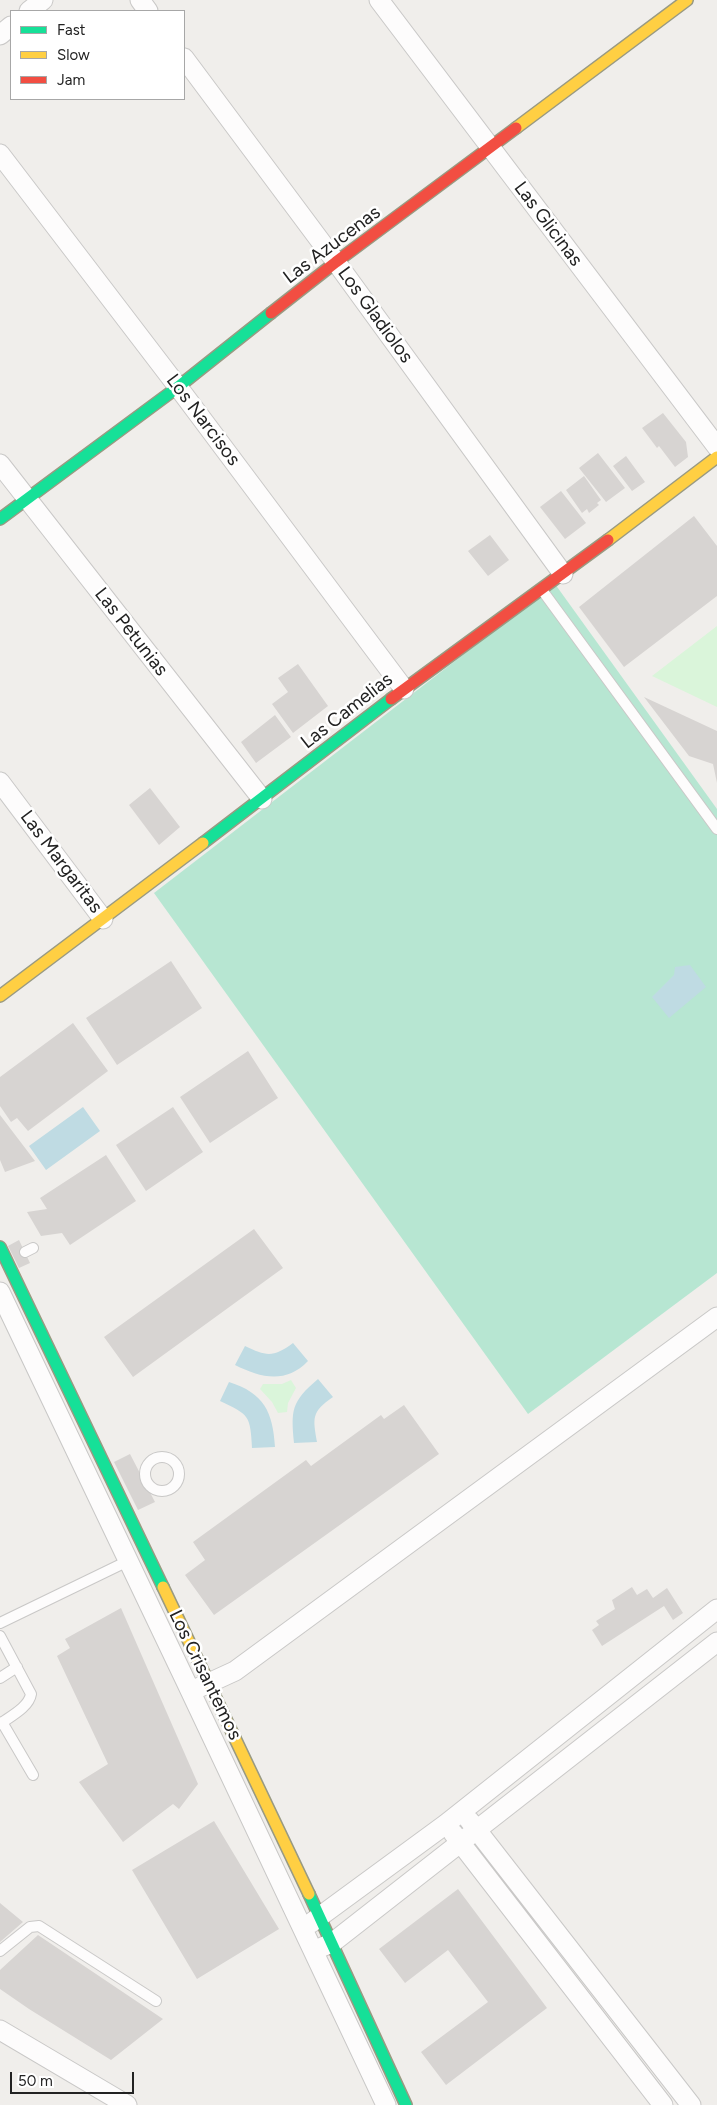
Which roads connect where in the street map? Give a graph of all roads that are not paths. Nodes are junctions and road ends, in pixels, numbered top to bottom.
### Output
1 (43, 0) edge
2 (380, 0) edge
3 (687, 0) edge
4 (30, 10) edge
5 (10, 27) edge
6 (0, 35) edge
7 (185, 59) edge
8 (491, 148) junction
9 (0, 154) edge
10 (336, 262) junction
11 (178, 387) junction
12 (717, 447) edge
13 (717, 457) edge
14 (0, 464) edge
15 (27, 500) junction
16 (0, 519) edge
17 (563, 574) junction
18 (541, 590) junction
19 (404, 689) junction
20 (0, 782) edge
21 (262, 799) junction
22 (717, 828) edge
23 (104, 919) junction
24 (0, 996) edge
25 (5, 1259) edge
26 (0, 1292) edge
27 (717, 1317) edge
28 (58, 1368) junction
29 (41, 1377) junction
30 (125, 1496) junction
31 (103, 1508) junction
32 (128, 1561) junction
33 (716, 1611) edge
34 (0, 1623) edge
35 (0, 1636) edge
36 (717, 1642) edge
37 (17, 1667) junction
38 (0, 1678) edge
39 (209, 1684) junction
40 (192, 1691) junction
41 (1, 1723) edge
42 (33, 1775) dead end
43 (461, 1812) junction
44 (446, 1824) junction
45 (476, 1829) junction
46 (460, 1843) junction
47 (321, 1918) junction
48 (303, 1928) junction
49 (332, 1943) junction
50 (314, 1950) junction
51 (0, 1951) edge
52 (156, 2001) dead end
53 (622, 2019) junction
54 (0, 2030) edge
55 (606, 2032) junction
56 (127, 2105) edge
57 (386, 2105) edge
58 (406, 2105) edge
59 (663, 2105) edge
60 (691, 2105) edge

1 - 4 street
2 - 8 street, Las Glicinas
3 - 8 street, Las Azucenas
5 - 6 street
7 - 10 street, Los Gladiolos
8 - 10 street, Las Azucenas
8 - 12 street, Las Glicinas
9 - 11 street, Los Narcisos
10 - 11 street, Las Azucenas
10 - 17 street, Los Gladiolos
11 - 15 street, Las Azucenas
11 - 19 street, Los Narcisos
13 - 17 street, Las Camelias
14 - 15 street, Las Petunias
15 - 16 street, Las Azucenas
15 - 21 street, Las Petunias
17 - 18 street, Las Camelias
18 - 19 street, Las Camelias
18 - 22 lane
19 - 21 street, Las Camelias
20 - 23 street, Las Margaritas
21 - 23 street, Las Camelias
23 - 24 street, Las Camelias
25 - 28 street, Los Crisantemos
26 - 29 street, Los Crisantemos
27 - 39 street
28 - 29 street
28 - 30 street, Los Crisantemos
29 - 31 street, Los Crisantemos
30 - 31 lane
30 - 39 street, Los Crisantemos
31 - 32 street, Los Crisantemos
32 - 34 lane
32 - 40 street, Los Crisantemos
33 - 43 street
35 - 37 lane
36 - 45 street
37 - 38 lane
37 - 41 lane
39 - 40 street
39 - 47 street, Los Crisantemos
40 - 48 street, Los Crisantemos
41 - 42 lane
43 - 44 street
43 - 45 street
44 - 46 street
44 - 47 street
45 - 46 street
45 - 53 street
46 - 49 street
46 - 55 street
47 - 48 street
47 - 49 street, Los Crisantemos
48 - 50 street, Los Crisantemos
49 - 50 street
49 - 58 street, Los Crisantemos
50 - 57 street, Los Crisantemos
51 - 52 lane
53 - 55 lane
53 - 60 street
54 - 56 street
55 - 59 street

